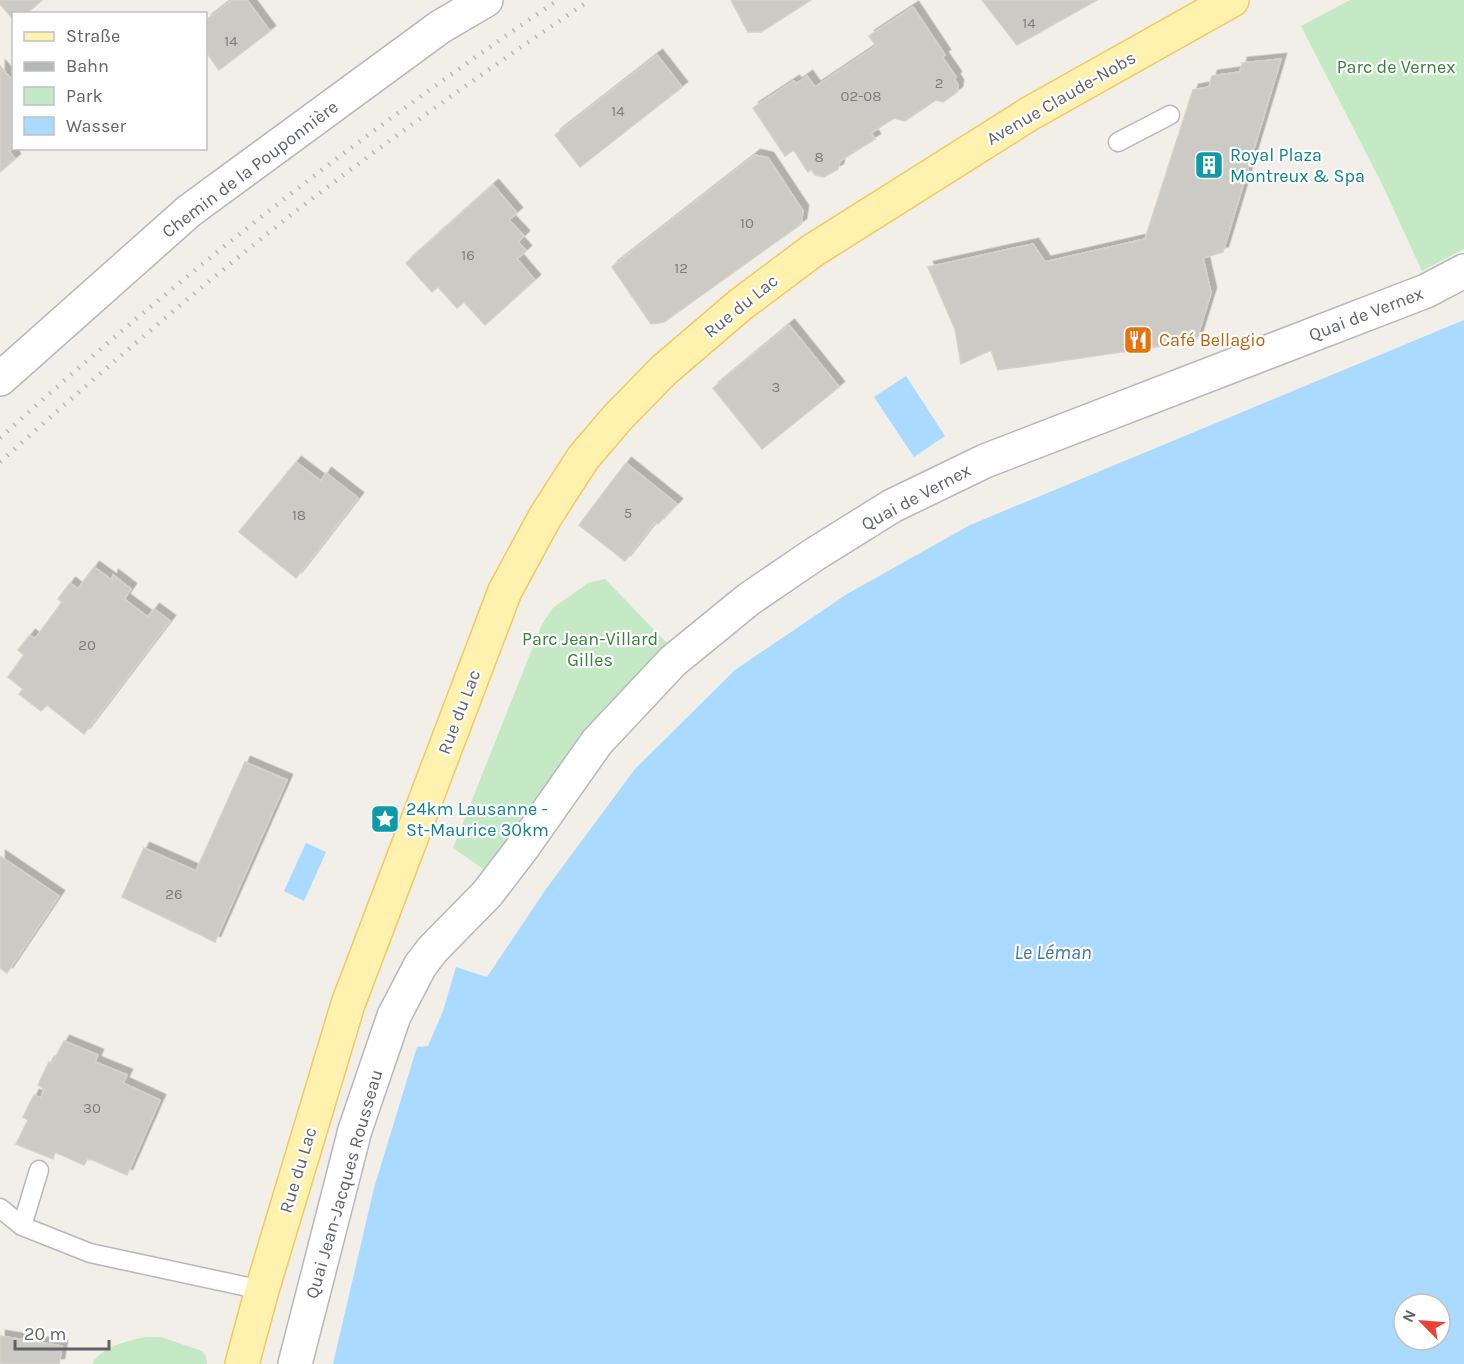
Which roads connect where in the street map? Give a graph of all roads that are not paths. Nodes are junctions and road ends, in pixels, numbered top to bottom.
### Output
1 (486, 0) edge
2 (1232, 0) edge
3 (1170, 115) dead end
4 (1118, 142) dead end
5 (892, 201) joint
6 (1464, 271) edge
7 (0, 379) edge
8 (487, 894) joint
9 (39, 1170) dead end
10 (0, 1208) edge
11 (22, 1226) junction
12 (262, 1290) junction
13 (242, 1364) edge
14 (295, 1364) edge

1 - 7 street, Chemin de la Pouponnière
2 - 5 main road, Avenue Claude-Nobs
3 - 4 lane
5 - 12 main road, Rue du Lac
6 - 8 street, Quai de Vernex
8 - 14 street, Quai Jean-Jacques Rousseau
9 - 11 lane
10 - 11 lane
11 - 12 lane
12 - 13 main road, Rue du Lac

